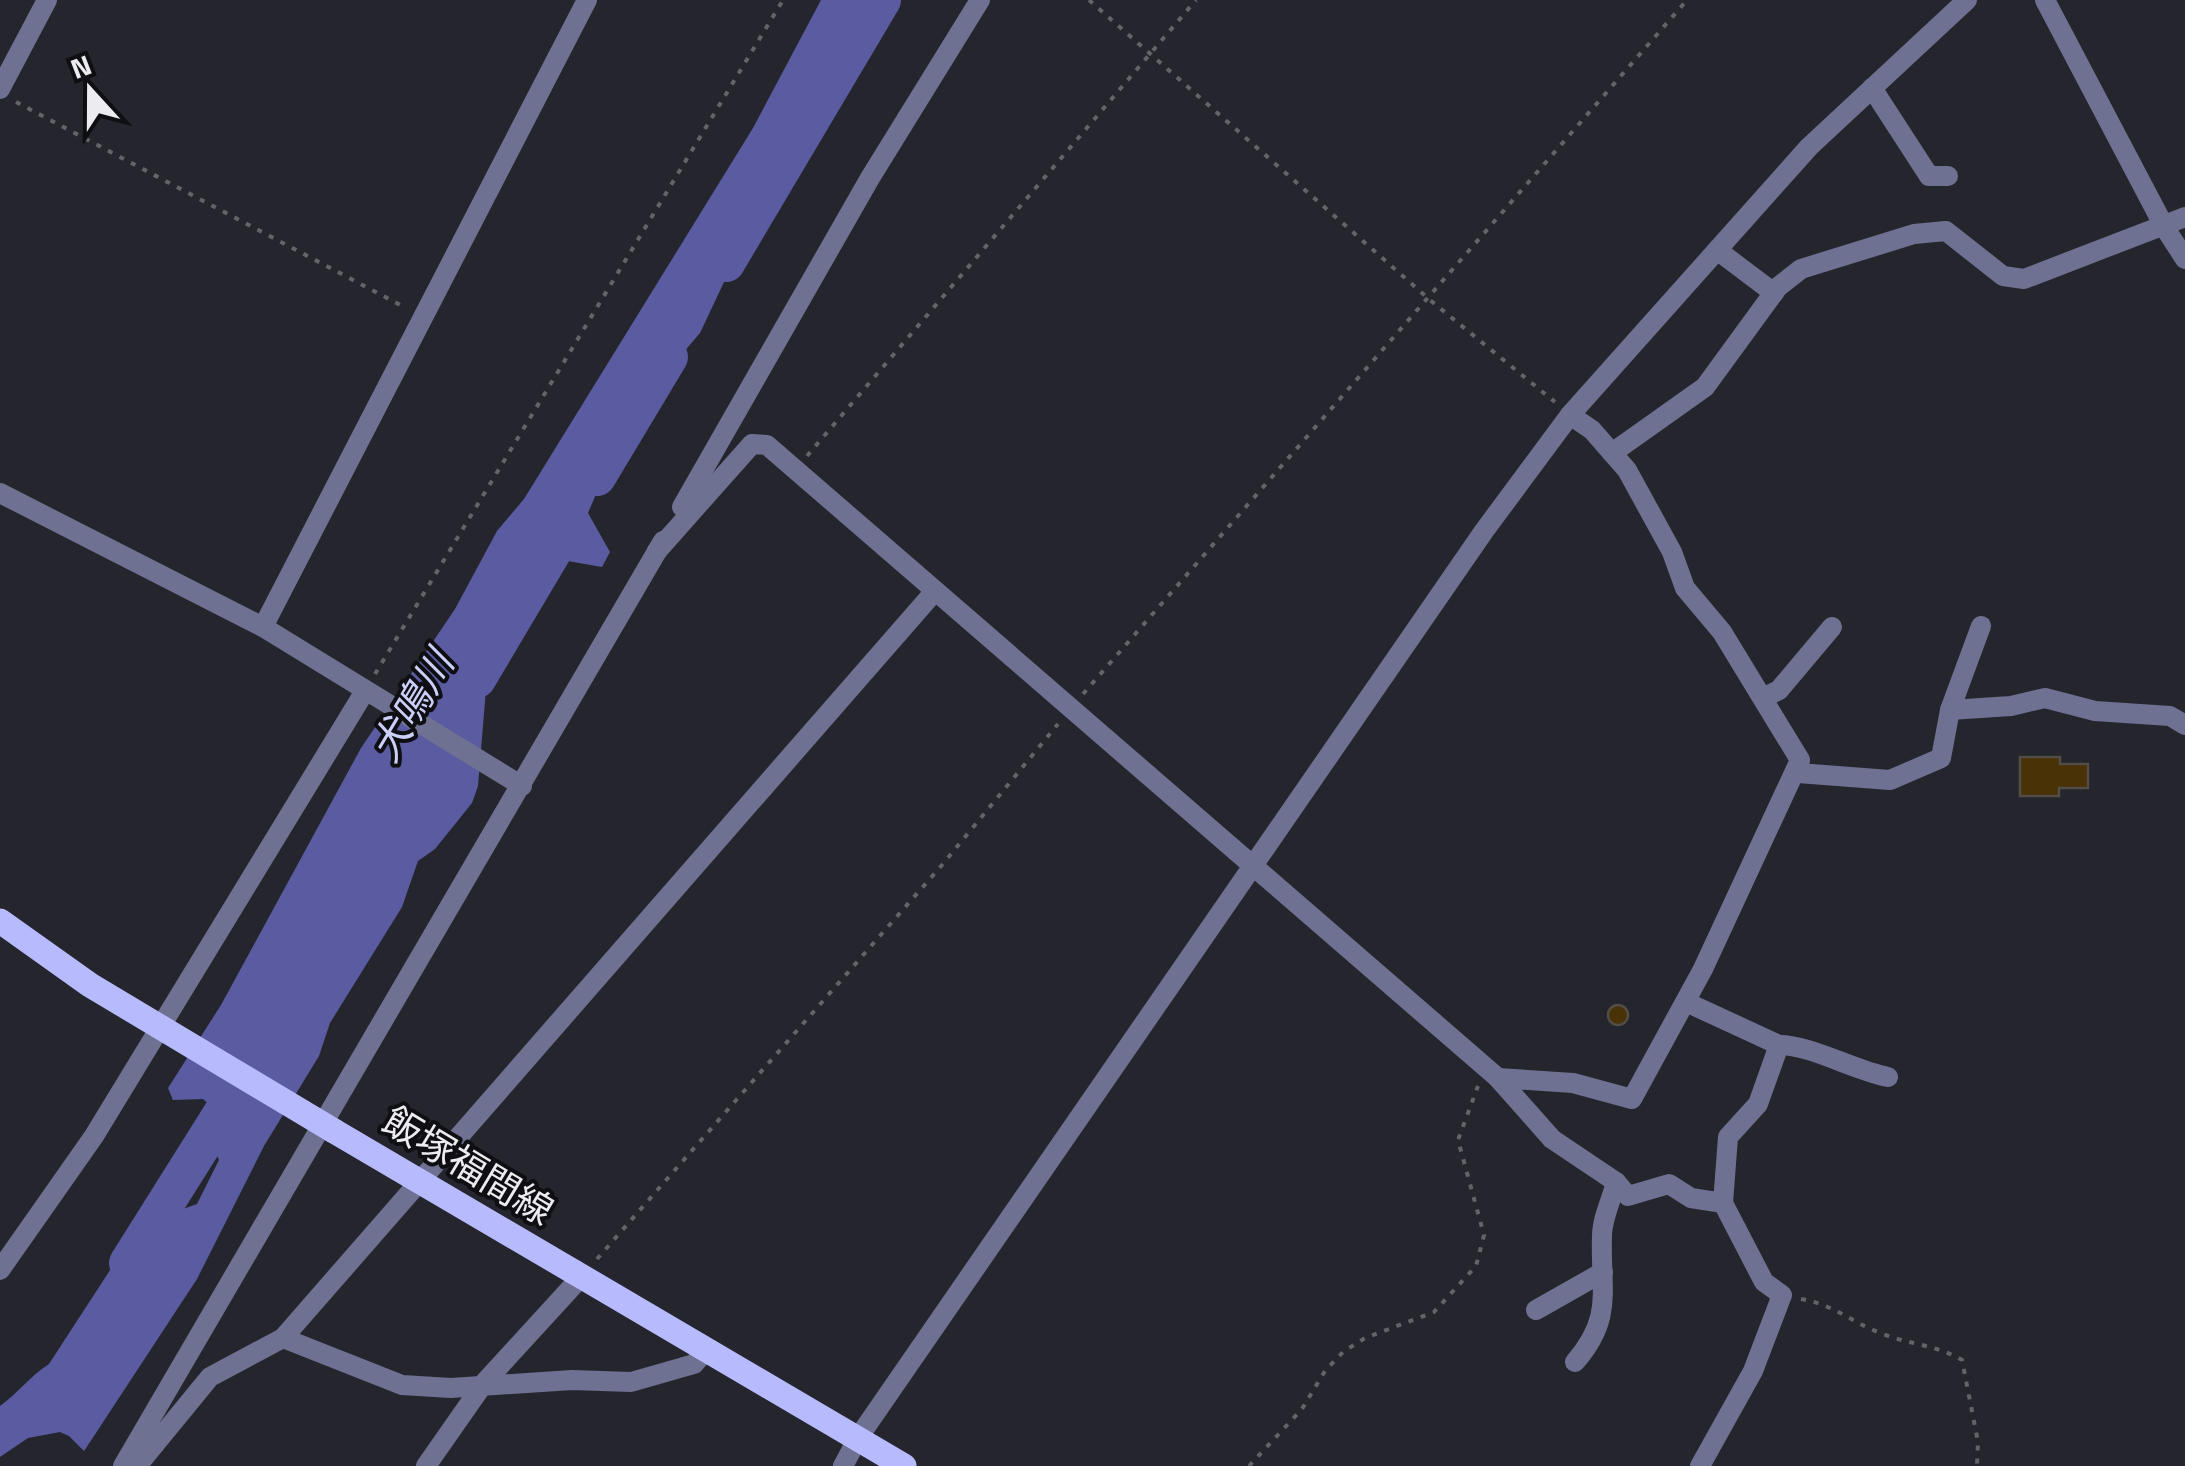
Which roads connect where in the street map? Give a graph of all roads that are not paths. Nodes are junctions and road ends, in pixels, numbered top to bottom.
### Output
1 (47, 0) edge
2 (588, 0) edge
3 (980, 0) edge
4 (1967, 0) edge
5 (2046, 0) edge
6 (1872, 88) junction
7 (0, 91) edge
8 (1948, 176) dead end
9 (2185, 217) edge
10 (2164, 228) junction
11 (1717, 250) junction
12 (2185, 259) edge
13 (1774, 293) junction
14 (1570, 415) junction
15 (1612, 452) junction
16 (0, 492) edge
17 (656, 551) junction
18 (935, 590) junction
19 (1981, 626) dead end
20 (1832, 627) dead end
21 (263, 628) junction
22 (365, 691) junction
23 (1763, 698) junction
24 (1950, 710) junction
25 (2185, 725) edge
26 (1798, 773) junction
27 (522, 786) junction
28 (1254, 867) junction
29 (0, 922) edge
30 (1686, 1002) junction
31 (164, 1029) junction
32 (1779, 1045) junction
33 (1491, 1072) junction
34 (1888, 1077) dead end
35 (324, 1125) junction
36 (1616, 1182) junction
37 (1723, 1203) junction
38 (0, 1270) edge
39 (1603, 1272) junction
40 (578, 1274) junction
41 (1536, 1310) dead end
42 (283, 1338) junction
43 (706, 1350) junction
44 (1575, 1362) dead end
45 (484, 1383) junction
46 (858, 1438) junction
47 (123, 1466) edge
48 (136, 1466) edge
49 (426, 1466) edge
50 (843, 1466) edge
51 (904, 1466) edge
52 (1700, 1466) edge

1 - 7 street
2 - 21 street
3 - 17 street
4 - 6 street
5 - 10 street
6 - 8 street
6 - 11 street
9 - 10 street
10 - 12 street
10 - 13 street
11 - 13 street
11 - 14 street
13 - 15 street
14 - 15 street
14 - 28 street
15 - 23 street
16 - 21 street
17 - 18 street
17 - 27 street
18 - 28 street
18 - 42 street
19 - 24 street
20 - 23 street
21 - 22 street
22 - 27 street
22 - 31 street
23 - 26 street
24 - 25 street
24 - 26 street
26 - 30 street
27 - 35 street
28 - 33 street
28 - 46 street
29 - 31 main road, 飯塚福間線
30 - 32 street
30 - 33 street
31 - 35 main road, 飯塚福間線
31 - 38 street
32 - 34 street
32 - 37 street
33 - 36 street
35 - 40 main road, 飯塚福間線, bridge
35 - 47 street
36 - 37 street
36 - 39 street
37 - 52 street
39 - 41 street
39 - 44 street
40 - 43 main road, 飯塚福間線
40 - 45 street
42 - 45 street
42 - 48 street
43 - 45 street
43 - 46 main road, 飯塚福間線
45 - 49 street
46 - 50 street
46 - 51 main road, 飯塚福間線

